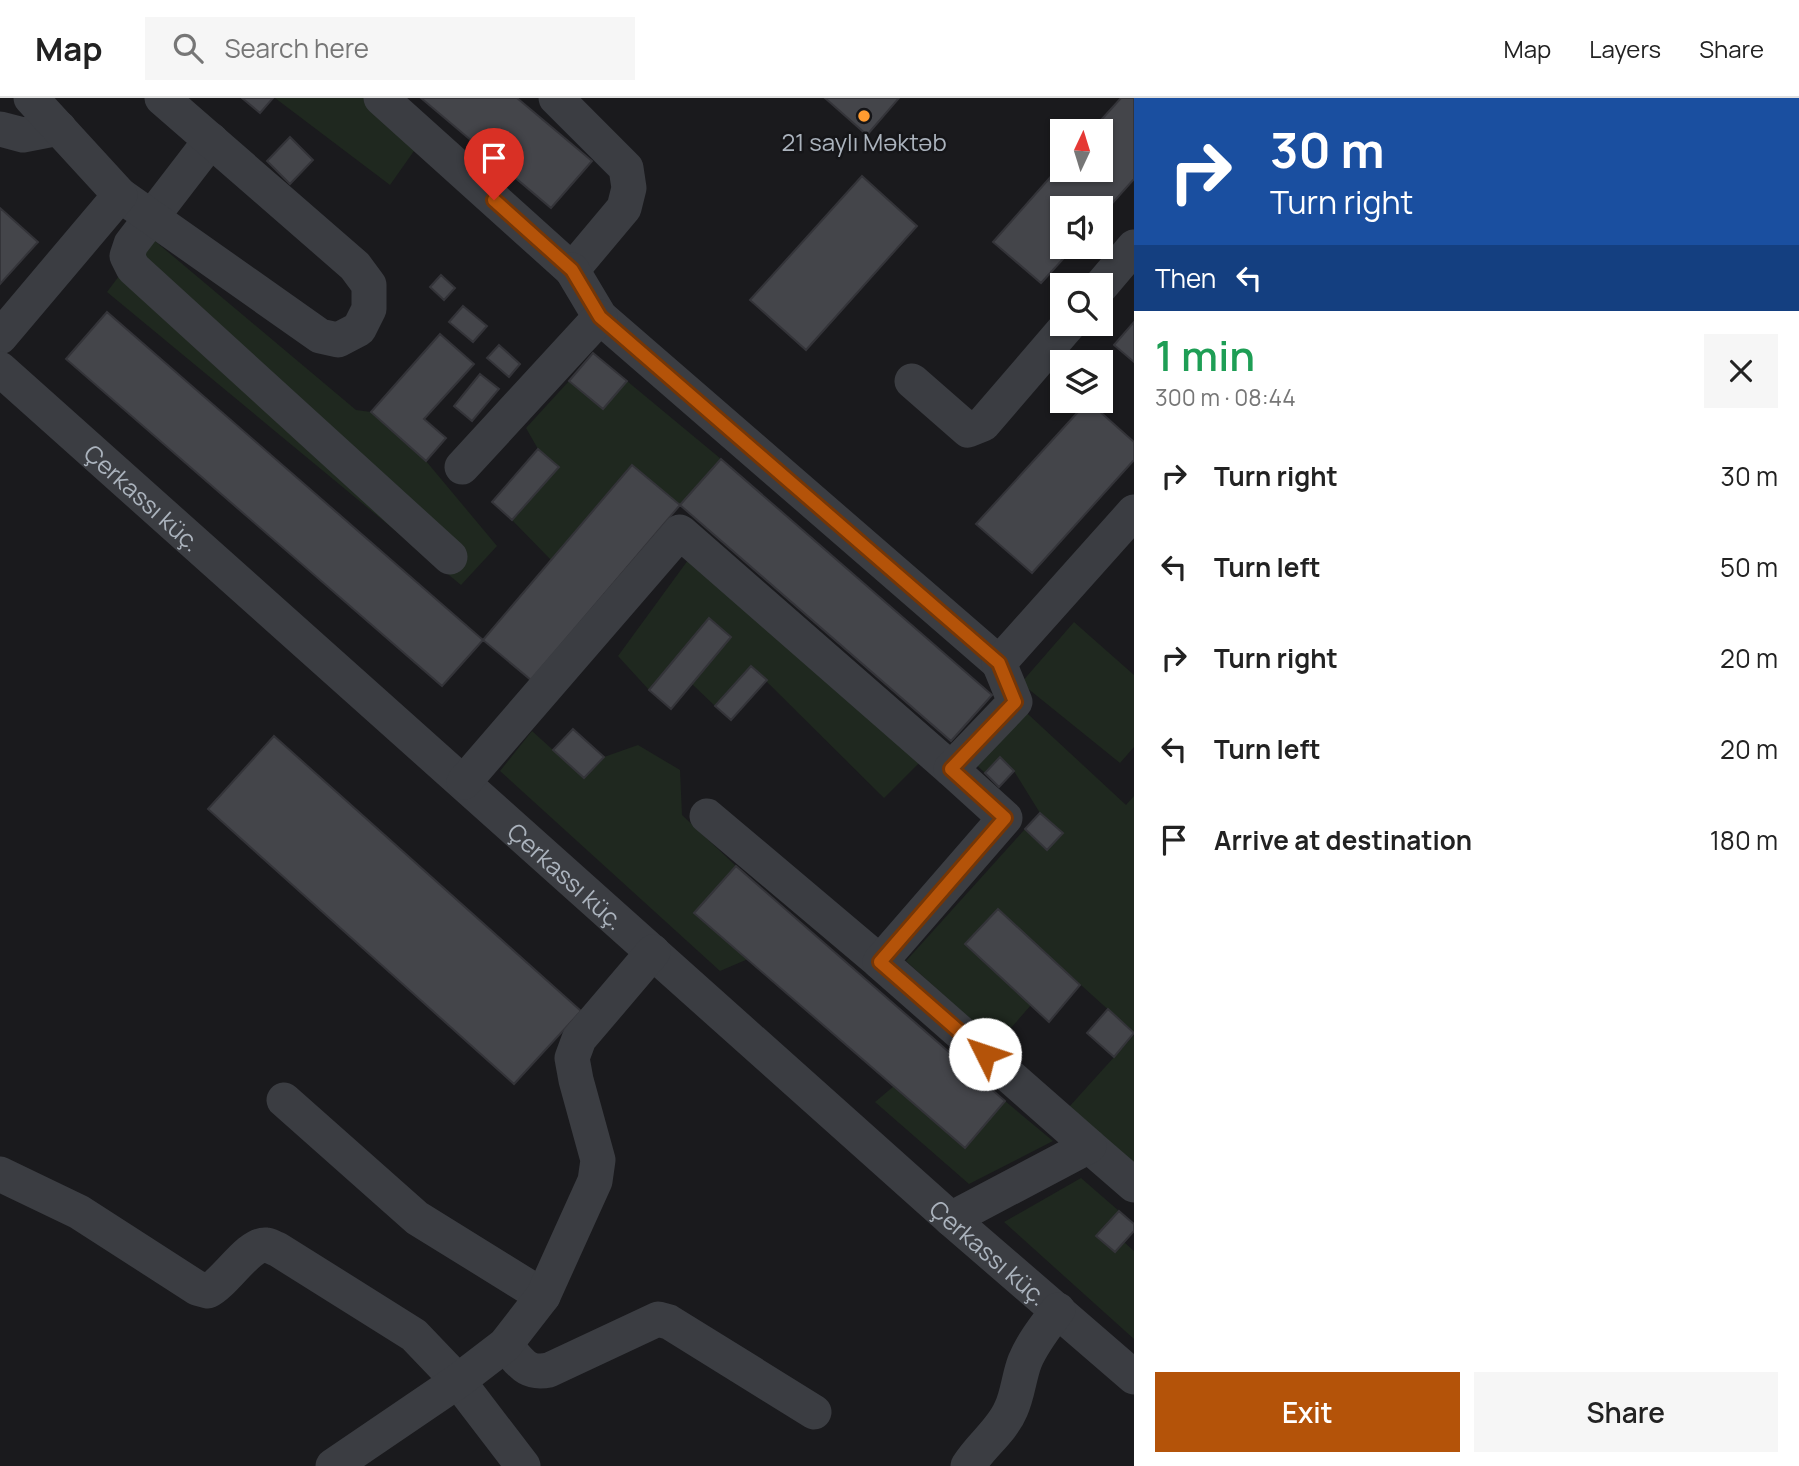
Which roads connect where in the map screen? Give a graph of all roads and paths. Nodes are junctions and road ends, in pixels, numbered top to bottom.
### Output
1 (31, 98) edge
2 (162, 98) edge
3 (381, 98) edge
4 (556, 98) edge
5 (59, 128) junction
6 (0, 129) edge
7 (211, 140) junction
8 (120, 195) junction
9 (150, 216) junction
10 (1134, 247) edge
11 (572, 270) junction
12 (1112, 273) edge
13 (600, 317) junction
14 (1059, 336) edge
15 (0, 337) edge
16 (0, 369) edge
17 (912, 381) dead end
18 (461, 467) dead end
19 (1134, 512) edge
20 (450, 557) dead end
21 (999, 663) junction
22 (951, 769) junction
23 (464, 782) junction
24 (707, 816) dead end
25 (653, 953) junction
26 (880, 962) junction
27 (284, 1100) dead end
28 (1089, 1146) junction
29 (0, 1174) edge
30 (1134, 1185) edge
31 (951, 1219) junction
32 (543, 1296) junction
33 (1058, 1310) junction
34 (505, 1345) junction
35 (1134, 1377) edge
36 (458, 1381) junction
37 (814, 1412) dead end
38 (985, 1459) edge
39 (333, 1466) edge
40 (523, 1466) edge

1 - 5 street
2 - 7 street
3 - 11 street
4 - 11 street
5 - 6 street
5 - 8 street
7 - 9 street
7 - 9 street
8 - 9 street
8 - 15 street
9 - 20 street
10 - 12 street
11 - 13 street
13 - 18 street
13 - 21 street
14 - 17 street
16 - 23 street, Çerkassı küç.
19 - 21 street
21 - 22 street
22 - 23 street
22 - 26 street
23 - 25 street, Çerkassı küç.
24 - 26 street
25 - 31 street, Çerkassı küç.
25 - 32 street
26 - 28 street
27 - 32 street
28 - 30 street
28 - 31 street
29 - 36 street
31 - 33 street, Çerkassı küç.
32 - 34 street
33 - 35 street, Çerkassı küç.
33 - 38 street
34 - 36 street
34 - 37 street
36 - 39 street
36 - 40 street

